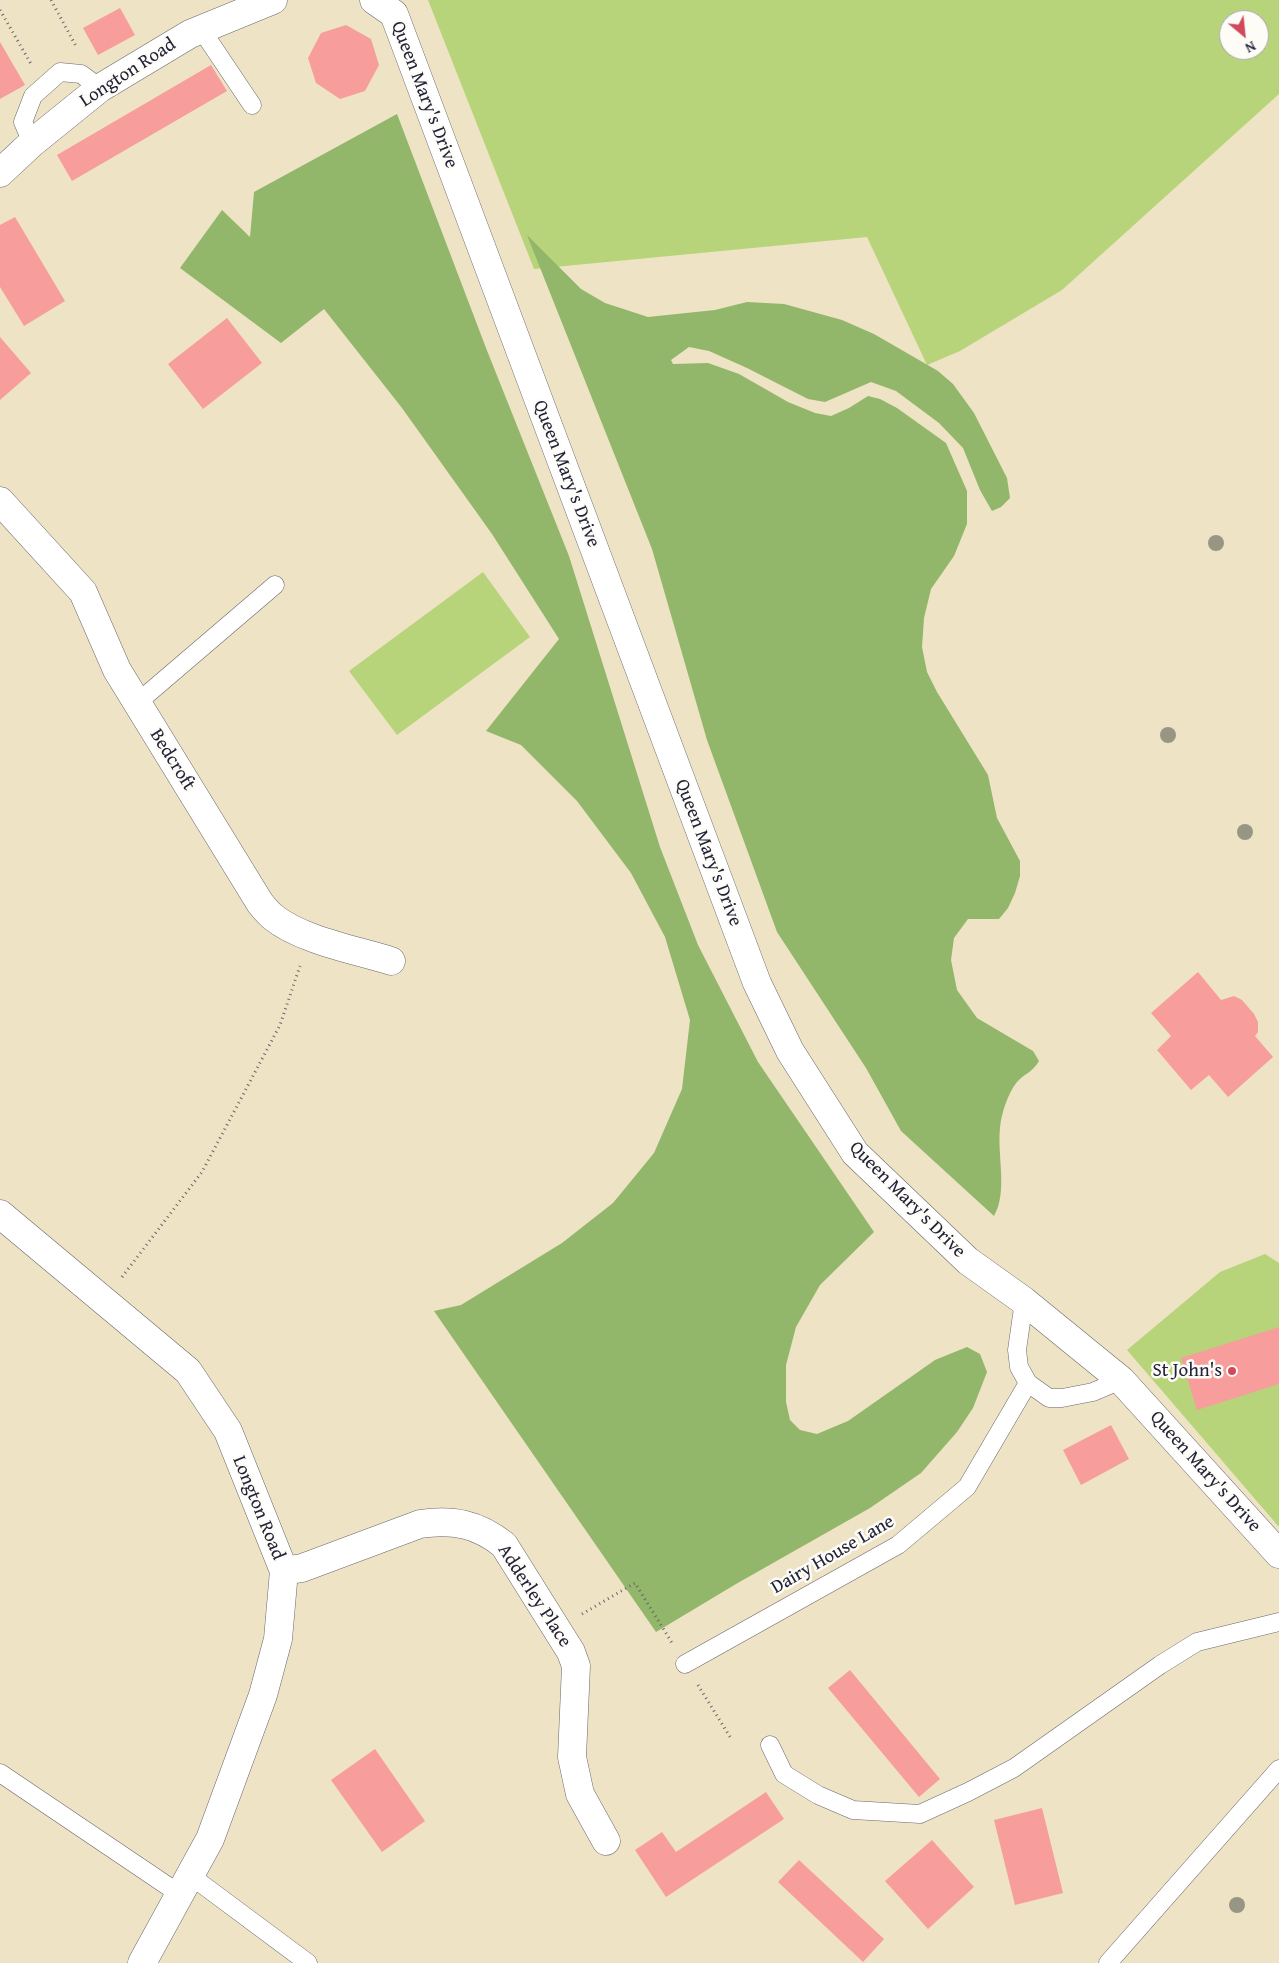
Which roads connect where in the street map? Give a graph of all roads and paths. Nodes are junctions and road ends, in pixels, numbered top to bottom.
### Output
1 (51, 0) edge
2 (273, 0) edge
3 (374, 0) edge
4 (0, 10) edge
5 (201, 29) junction
6 (43, 86) junction
7 (100, 88) junction
8 (252, 105) dead end
9 (32, 143) junction
10 (0, 173) edge
11 (0, 501) edge
12 (274, 585) dead end
13 (137, 703) junction
14 (310, 936) junction
15 (392, 961) dead end
16 (0, 1214) edge
17 (104, 1300) junction
18 (1024, 1302) junction
19 (1121, 1380) junction
20 (1028, 1383) junction
21 (1279, 1554) edge
22 (284, 1571) junction
23 (1279, 1622) edge
24 (556, 1630) junction
25 (685, 1664) junction
26 (732, 1740) dead end
27 (770, 1745) dead end
28 (1279, 1769) edge
29 (0, 1773) edge
30 (606, 1840) dead end
31 (186, 1885) junction
32 (142, 1963) edge
33 (308, 1963) edge
34 (1108, 1963) edge

1 - 7 path
2 - 5 street, Longton Road
3 - 18 street, Queen Mary's Drive
4 - 6 path
5 - 7 street, Longton Road
5 - 8 lane
6 - 7 lane
6 - 9 lane
7 - 9 street, Longton Road
9 - 10 street, Longton Road
11 - 13 street, Bedcroft
12 - 13 lane
13 - 14 street, Bedcroft
14 - 15 street, Bedcroft
14 - 17 path
16 - 17 street, Longton Road
17 - 22 street, Longton Road
18 - 19 street, Queen Mary's Drive
18 - 20 lane
19 - 20 lane
19 - 21 street, Queen Mary's Drive
20 - 25 lane, Dairy House Lane
22 - 24 street, Adderley Place
22 - 31 street, Longton Road
23 - 27 lane
24 - 25 path
24 - 30 street, Adderley Place
25 - 26 path
28 - 34 lane
29 - 31 lane
31 - 32 street, Longton Road
31 - 33 lane

